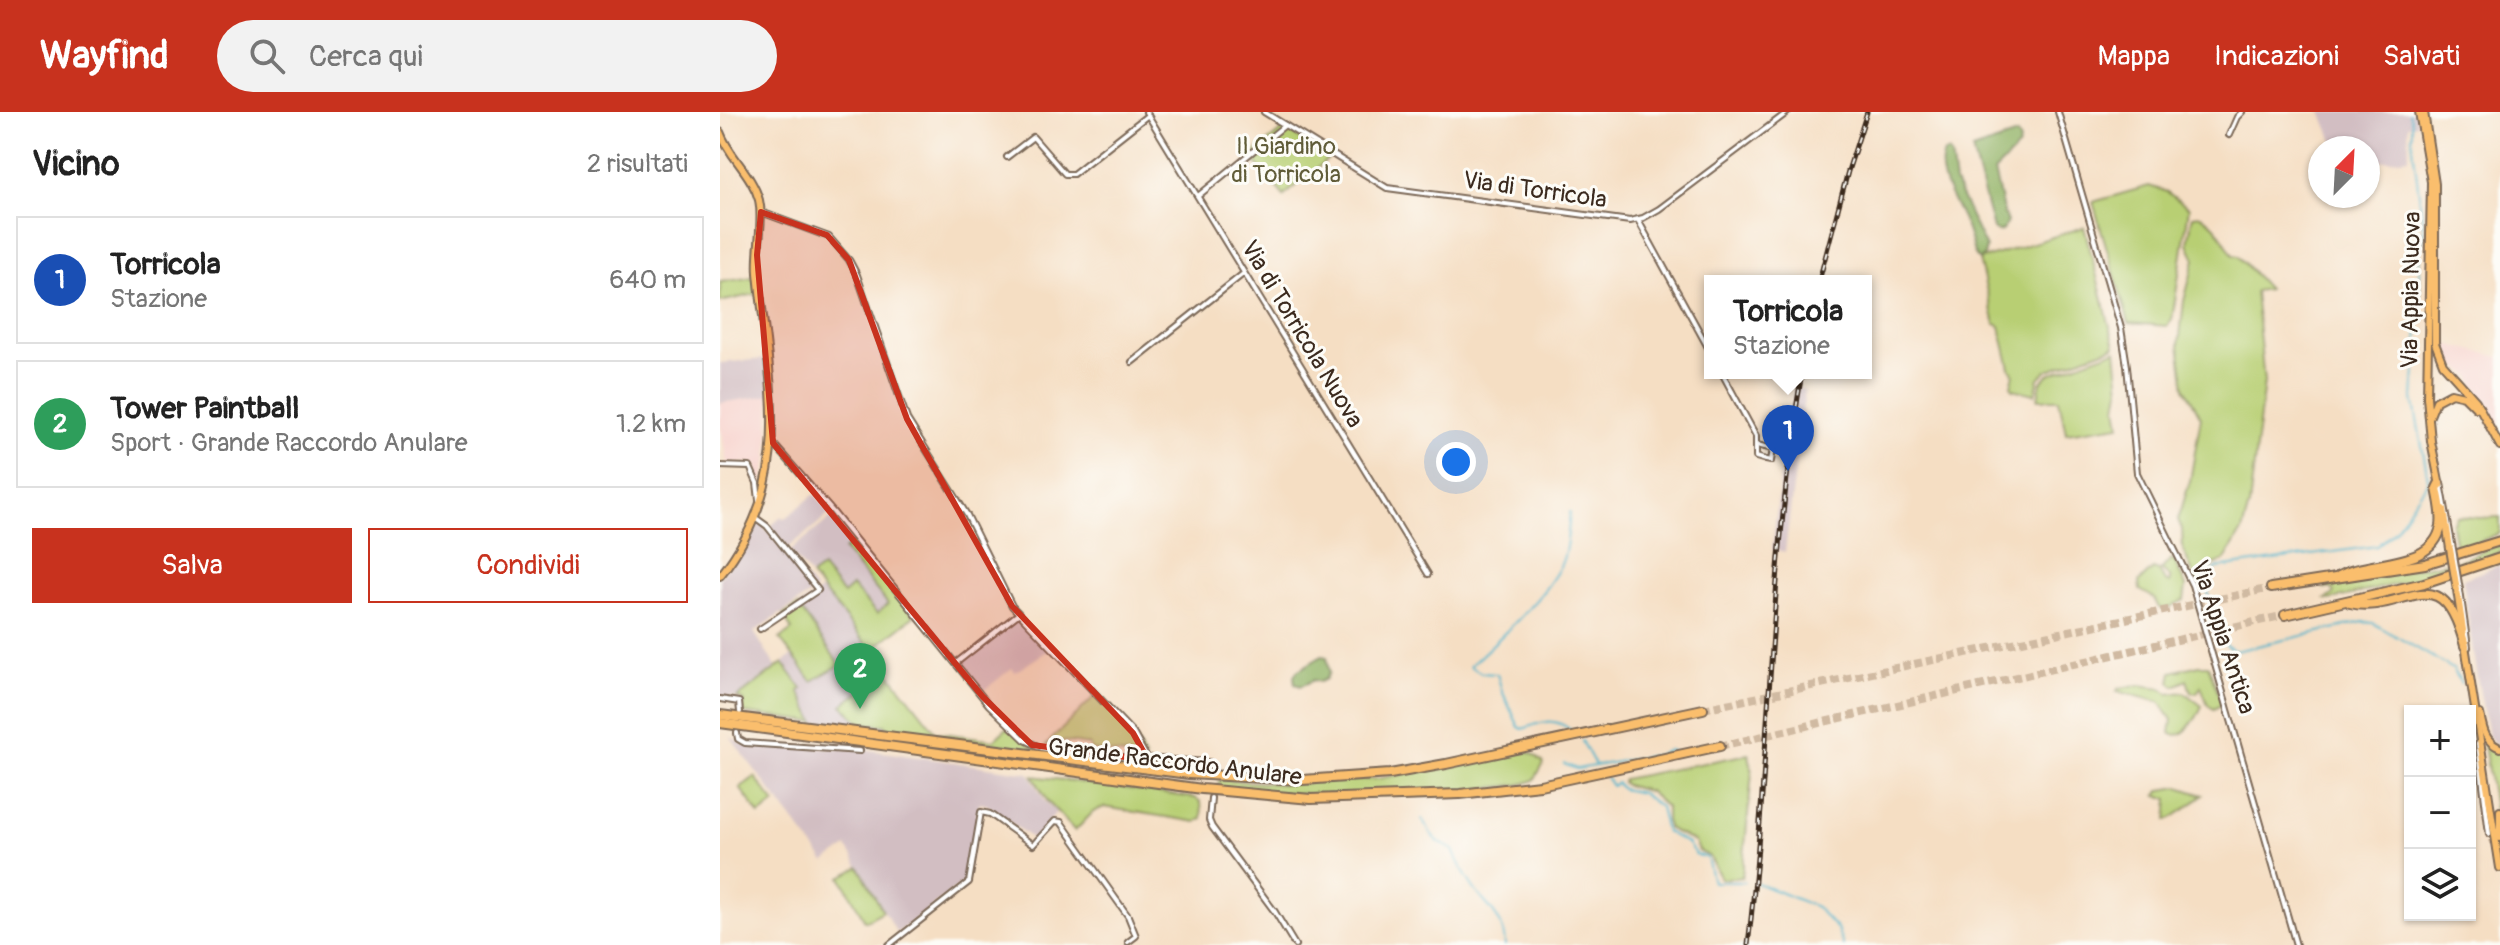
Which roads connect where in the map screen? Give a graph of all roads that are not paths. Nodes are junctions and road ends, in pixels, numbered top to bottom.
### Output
1 (1264, 112) edge
2 (1788, 112) edge
3 (2058, 112) edge
4 (2242, 112) edge
5 (2421, 112) edge
6 (1147, 114) edge
7 (1285, 125) junction
8 (720, 132) edge
9 (2229, 135) dead end
10 (1007, 157) dead end
11 (1198, 196) junction
12 (761, 212) junction
13 (1638, 220) junction
14 (1243, 274) junction
15 (1704, 340) edge
16 (1132, 362) dead end
17 (1725, 379) edge
18 (2482, 412) junction
19 (2429, 423) junction
20 (773, 443) junction
21 (1757, 445) junction
22 (2500, 446) edge
23 (720, 466) edge
24 (2436, 469) junction
25 (2439, 484) junction
26 (760, 506) junction
27 (756, 518) junction
28 (2500, 541) edge
29 (2452, 549) junction
30 (2500, 558) edge
31 (1428, 574) dead end
32 (720, 576) edge
33 (2337, 578) junction
34 (2271, 588) tunnel mouth
35 (2458, 590) junction
36 (2345, 602) junction
37 (1018, 614) junction
38 (2285, 615) tunnel mouth
39 (760, 629) dead end
40 (2465, 646) junction
41 (956, 663) junction
42 (2469, 667) junction
43 (2471, 680) junction
44 (720, 699) edge
45 (1703, 709) tunnel mouth
46 (740, 712) dead end
47 (720, 715) edge
48 (720, 725) edge
49 (2478, 726) junction
50 (737, 733) dead end
51 (1720, 746) tunnel mouth
52 (2500, 748) edge
53 (860, 751) dead end
54 (1148, 760) junction
55 (1214, 772) dead end
56 (1213, 781) dead end
57 (1212, 789) dead end
58 (1211, 798) dead end
59 (2500, 811) edge
60 (2489, 834) tunnel mouth
61 (2500, 838) tunnel mouth
62 (2500, 868) edge
63 (1128, 942) dead end
64 (889, 945) edge
65 (1295, 945) edge
66 (2296, 945) edge

1 - 7 street, Via di Torricola
2 - 13 street, Via di Torricola
3 - 66 street, Via Appia Antica
4 - 9 street
5 - 18 main road, Via Appia Nuova
5 - 19 main road, Via Appia Nuova
6 - 10 street
6 - 11 street, Via di Torricola Nuova
7 - 11 street
7 - 13 street, Via di Torricola
8 - 12 main road
11 - 14 street, Via di Torricola Nuova
12 - 20 main road
12 - 37 street
13 - 15 street
14 - 16 street
14 - 31 street, Via di Torricola Nuova
17 - 21 street
18 - 19 main road
18 - 22 main road, Via Appia Nuova
19 - 24 main road, Via Appia Nuova
20 - 26 main road
20 - 41 street
21 - 21 street
23 - 26 street
24 - 25 main road, Via Appia Nuova
24 - 29 street, Via Appia Nuova
25 - 29 main road, Via Appia Nuova
25 - 33 highway
26 - 27 main road
27 - 32 main road
27 - 39 street
28 - 33 highway
29 - 35 main road, Via Appia Nuova, bridge
30 - 36 highway
33 - 34 highway
35 - 40 main road, Via Appia Nuova
35 - 42 street, Via Appia Nuova
36 - 38 highway
36 - 40 highway
37 - 41 street
37 - 54 street
40 - 42 main road, Via Appia Nuova
41 - 54 street
42 - 43 main road, Via Appia Nuova
43 - 49 main road, Via Appia Nuova
43 - 52 main road
44 - 46 street
45 - 47 highway, Grande Raccordo Anulare
48 - 51 highway, Grande Raccordo Anulare
49 - 60 street
49 - 62 main road, Via Appia Nuova
50 - 53 street
54 - 55 street
56 - 57 street
58 - 65 street
59 - 61 main road
63 - 64 street

